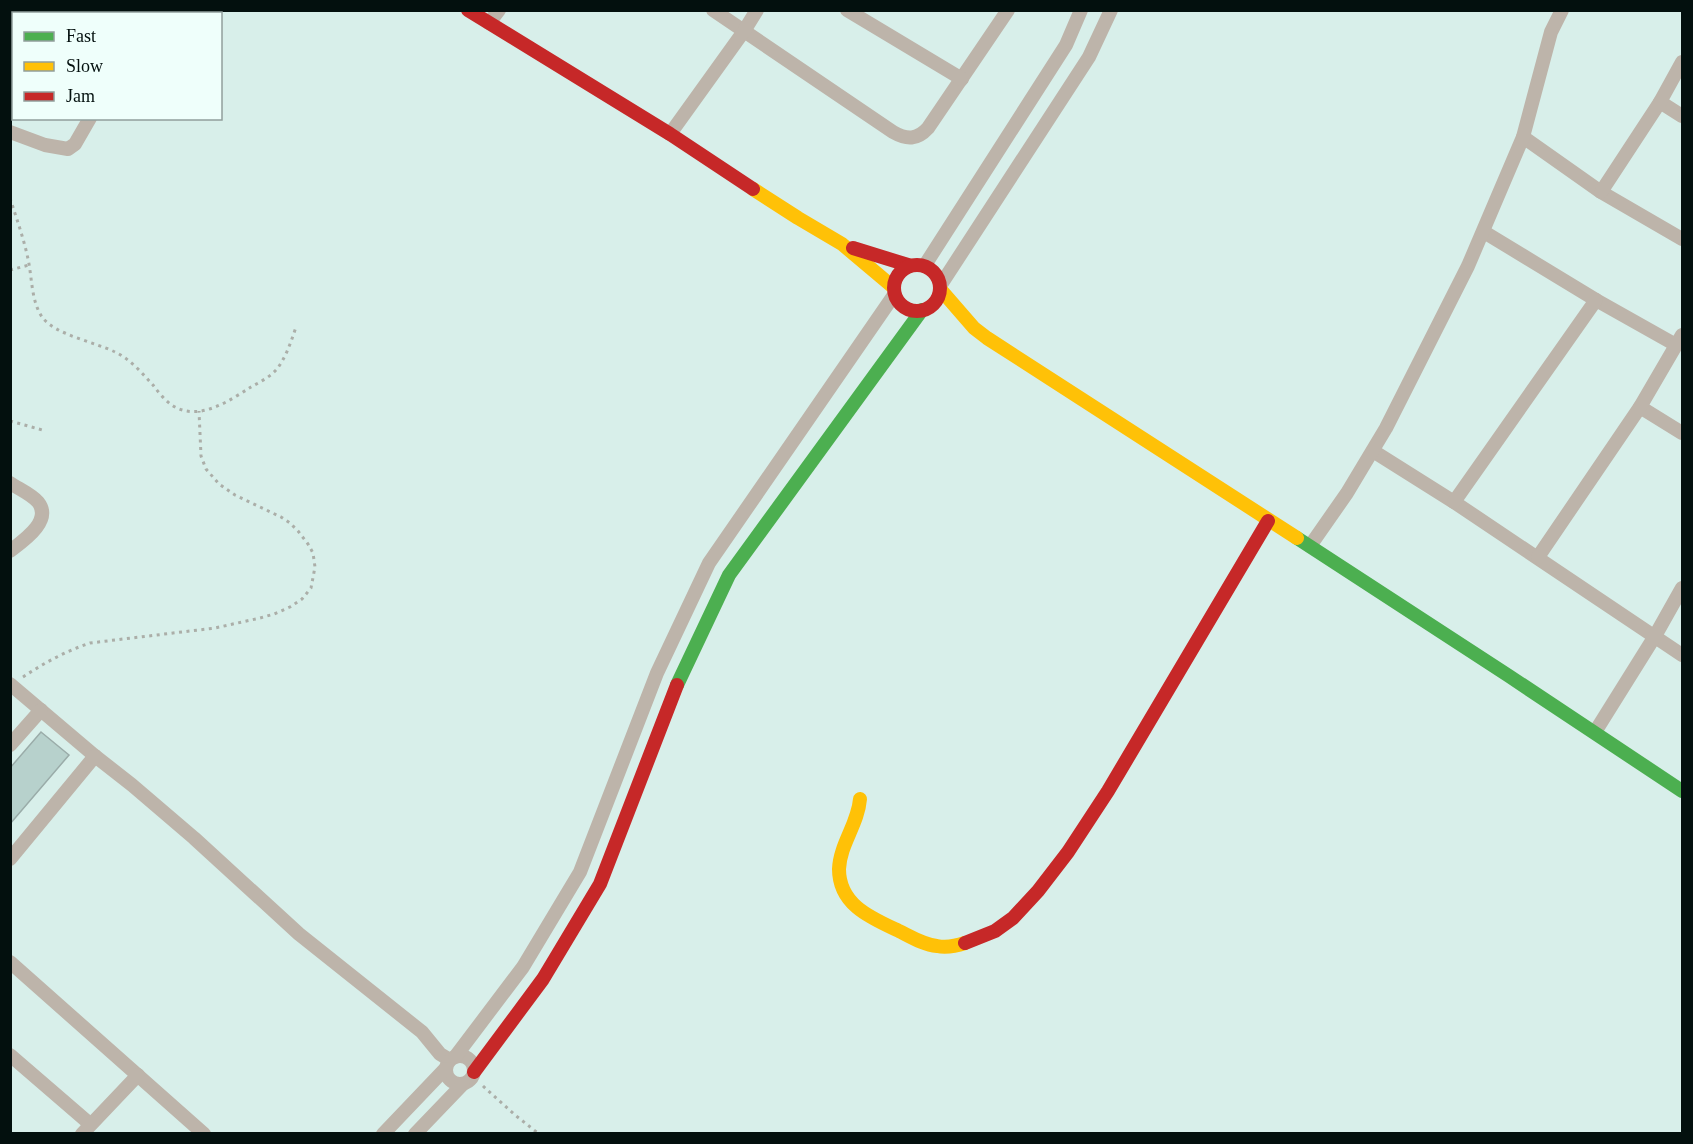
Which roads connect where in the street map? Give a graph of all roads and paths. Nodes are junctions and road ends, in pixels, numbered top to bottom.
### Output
1 (468, 10) edge
2 (499, 10) edge
3 (713, 10) edge
4 (757, 10) edge
5 (847, 10) edge
6 (1008, 10) edge
7 (1081, 10) edge
8 (1111, 10) edge
9 (1562, 10) edge
10 (489, 23) junction
11 (744, 31) junction
12 (1683, 62) edge
13 (962, 79) junction
14 (1660, 102) junction
15 (1683, 116) edge
16 (89, 120) edge
17 (10, 132) edge
18 (670, 134) junction
19 (1523, 137) junction
20 (1601, 192) junction
21 (10, 198) edge
22 (1484, 231) junction
23 (1683, 239) edge
24 (842, 244) junction
25 (29, 265) junction
26 (908, 265) junction
27 (925, 265) junction
28 (10, 270) edge
29 (941, 286) junction
30 (893, 291) junction
31 (1596, 300) junction
32 (926, 309) junction
33 (296, 327) dead end
34 (974, 328) junction
35 (1679, 340) edge
36 (1640, 407) junction
37 (199, 411) junction
38 (10, 421) edge
39 (46, 431) dead end
40 (1683, 433) edge
41 (1373, 451) junction
42 (10, 483) edge
43 (1454, 502) junction
44 (1268, 520) junction
45 (1310, 546) junction
46 (10, 551) edge
47 (1538, 557) junction
48 (1683, 588) edge
49 (1655, 636) junction
50 (1683, 655) edge
51 (11, 684) edge
52 (41, 710) junction
53 (1595, 732) junction
54 (10, 745) edge
55 (95, 756) junction
56 (1683, 791) edge
57 (860, 799) dead end
58 (13, 852) edge
59 (10, 962) edge
60 (10, 1055) edge
61 (450, 1062) junction
62 (138, 1075) junction
63 (470, 1078) junction
64 (188, 1128) edge
65 (86, 1129) edge
66 (204, 1134) edge
67 (383, 1134) edge
68 (415, 1134) edge
69 (539, 1134) edge

1 - 10 street
2 - 10 street
3 - 11 street
4 - 11 street
5 - 13 street
6 - 13 street
7 - 27 street
8 - 29 street
9 - 19 street
10 - 18 street
11 - 13 street
11 - 18 street
12 - 14 street
14 - 15 street
14 - 20 street
16 - 17 street
18 - 24 street
19 - 20 street
19 - 22 street
20 - 23 street
21 - 25 path
22 - 31 street
22 - 41 street
24 - 26 street
24 - 30 street
25 - 28 path
25 - 37 path
26 - 27 street
26 - 30 street
27 - 29 street
29 - 32 street
29 - 34 street
30 - 32 street
30 - 61 street
31 - 35 street
31 - 43 street
32 - 34 street
32 - 63 street
33 - 37 path
34 - 44 street
35 - 36 street
36 - 40 street
36 - 47 street
37 - 51 path
38 - 39 path
41 - 43 street
41 - 45 street
42 - 46 street
43 - 47 street
44 - 45 street
44 - 57 street
45 - 53 street
47 - 49 street
48 - 49 street
49 - 50 street
49 - 53 street
51 - 52 street
52 - 54 street
52 - 55 street
53 - 56 street
55 - 58 street
55 - 61 street
59 - 62 street
60 - 65 street
61 - 63 street
61 - 63 street
61 - 67 street
62 - 64 street
62 - 65 street
63 - 68 street
63 - 69 path
64 - 66 street

